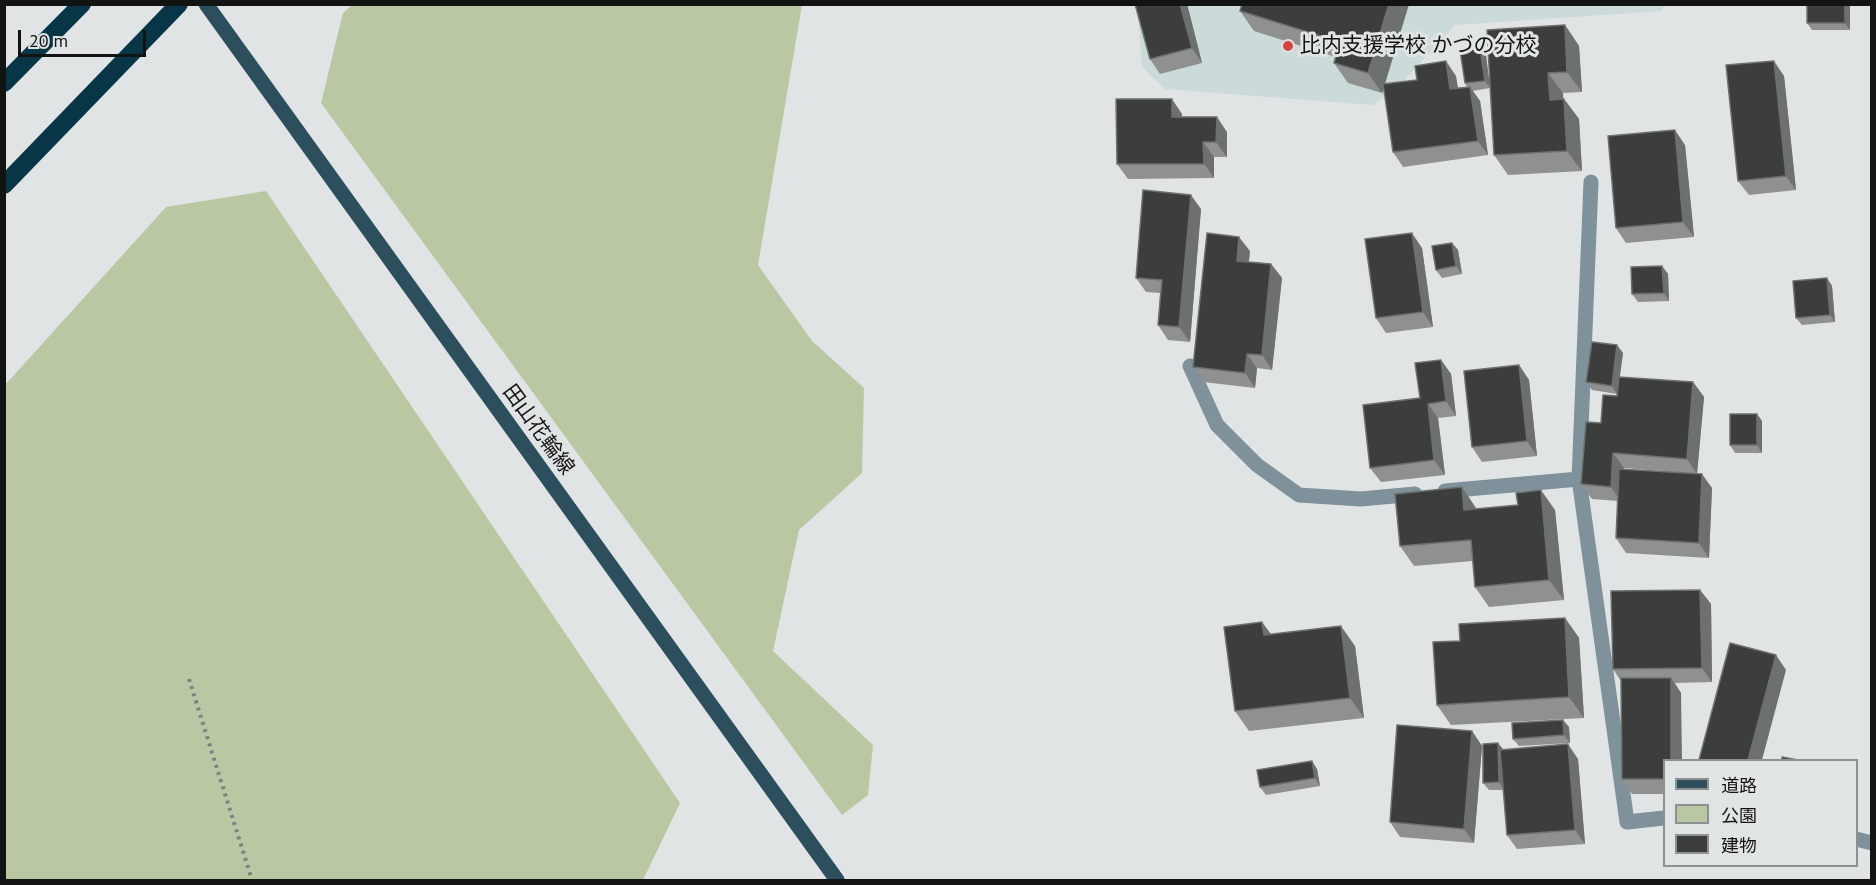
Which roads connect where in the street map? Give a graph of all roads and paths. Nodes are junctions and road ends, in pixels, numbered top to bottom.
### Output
1 (82, 4) edge
2 (179, 4) edge
3 (206, 4) edge
4 (4, 83) edge
5 (1591, 182) dead end
6 (4, 185) edge
7 (1190, 366) dead end
8 (1579, 479) junction
9 (189, 679) dead end
10 (1663, 818) edge
11 (252, 880) edge
12 (837, 880) edge

1 - 4 highway
2 - 6 highway
3 - 12 main road, 田山花輪線
5 - 8 street
7 - 8 street
8 - 10 street
9 - 11 path

